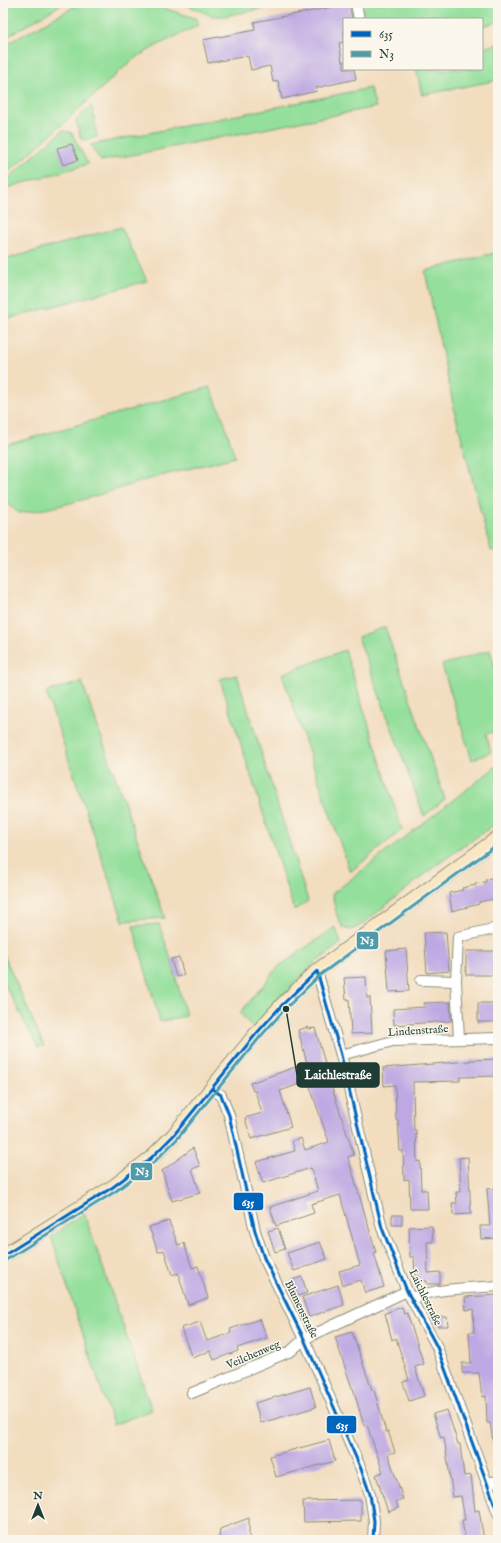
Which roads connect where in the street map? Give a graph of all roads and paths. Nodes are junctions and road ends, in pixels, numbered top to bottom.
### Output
1 (356, 3) edge
2 (358, 18) edge
3 (498, 838) edge
4 (498, 928) edge
5 (317, 971) junction
6 (421, 980) dead end
7 (456, 981) junction
8 (498, 1038) edge
9 (460, 1039) junction
10 (341, 1055) junction
11 (212, 1088) junction
12 (3, 1256) edge
13 (498, 1286) edge
14 (409, 1295) junction
15 (304, 1339) junction
16 (192, 1393) dead end
17 (498, 1481) edge
18 (486, 1483) junction
19 (498, 1513) edge
20 (373, 1540) edge

1 - 2 street
3 - 5 main road
4 - 7 street
5 - 10 street, Laichlestraße
5 - 11 main road
6 - 7 street
7 - 9 street
8 - 9 street, Lindenstraße
9 - 10 street, Lindenstraße
10 - 14 street, Laichlestraße
11 - 12 main road
11 - 15 street, Blumenstraße
13 - 14 street, Veilchenweg
14 - 15 street, Veilchenweg
14 - 18 street, Laichlestraße
15 - 16 street, Veilchenweg
15 - 20 street, Blumenstraße
17 - 18 street
18 - 19 street, Laichlestraße

